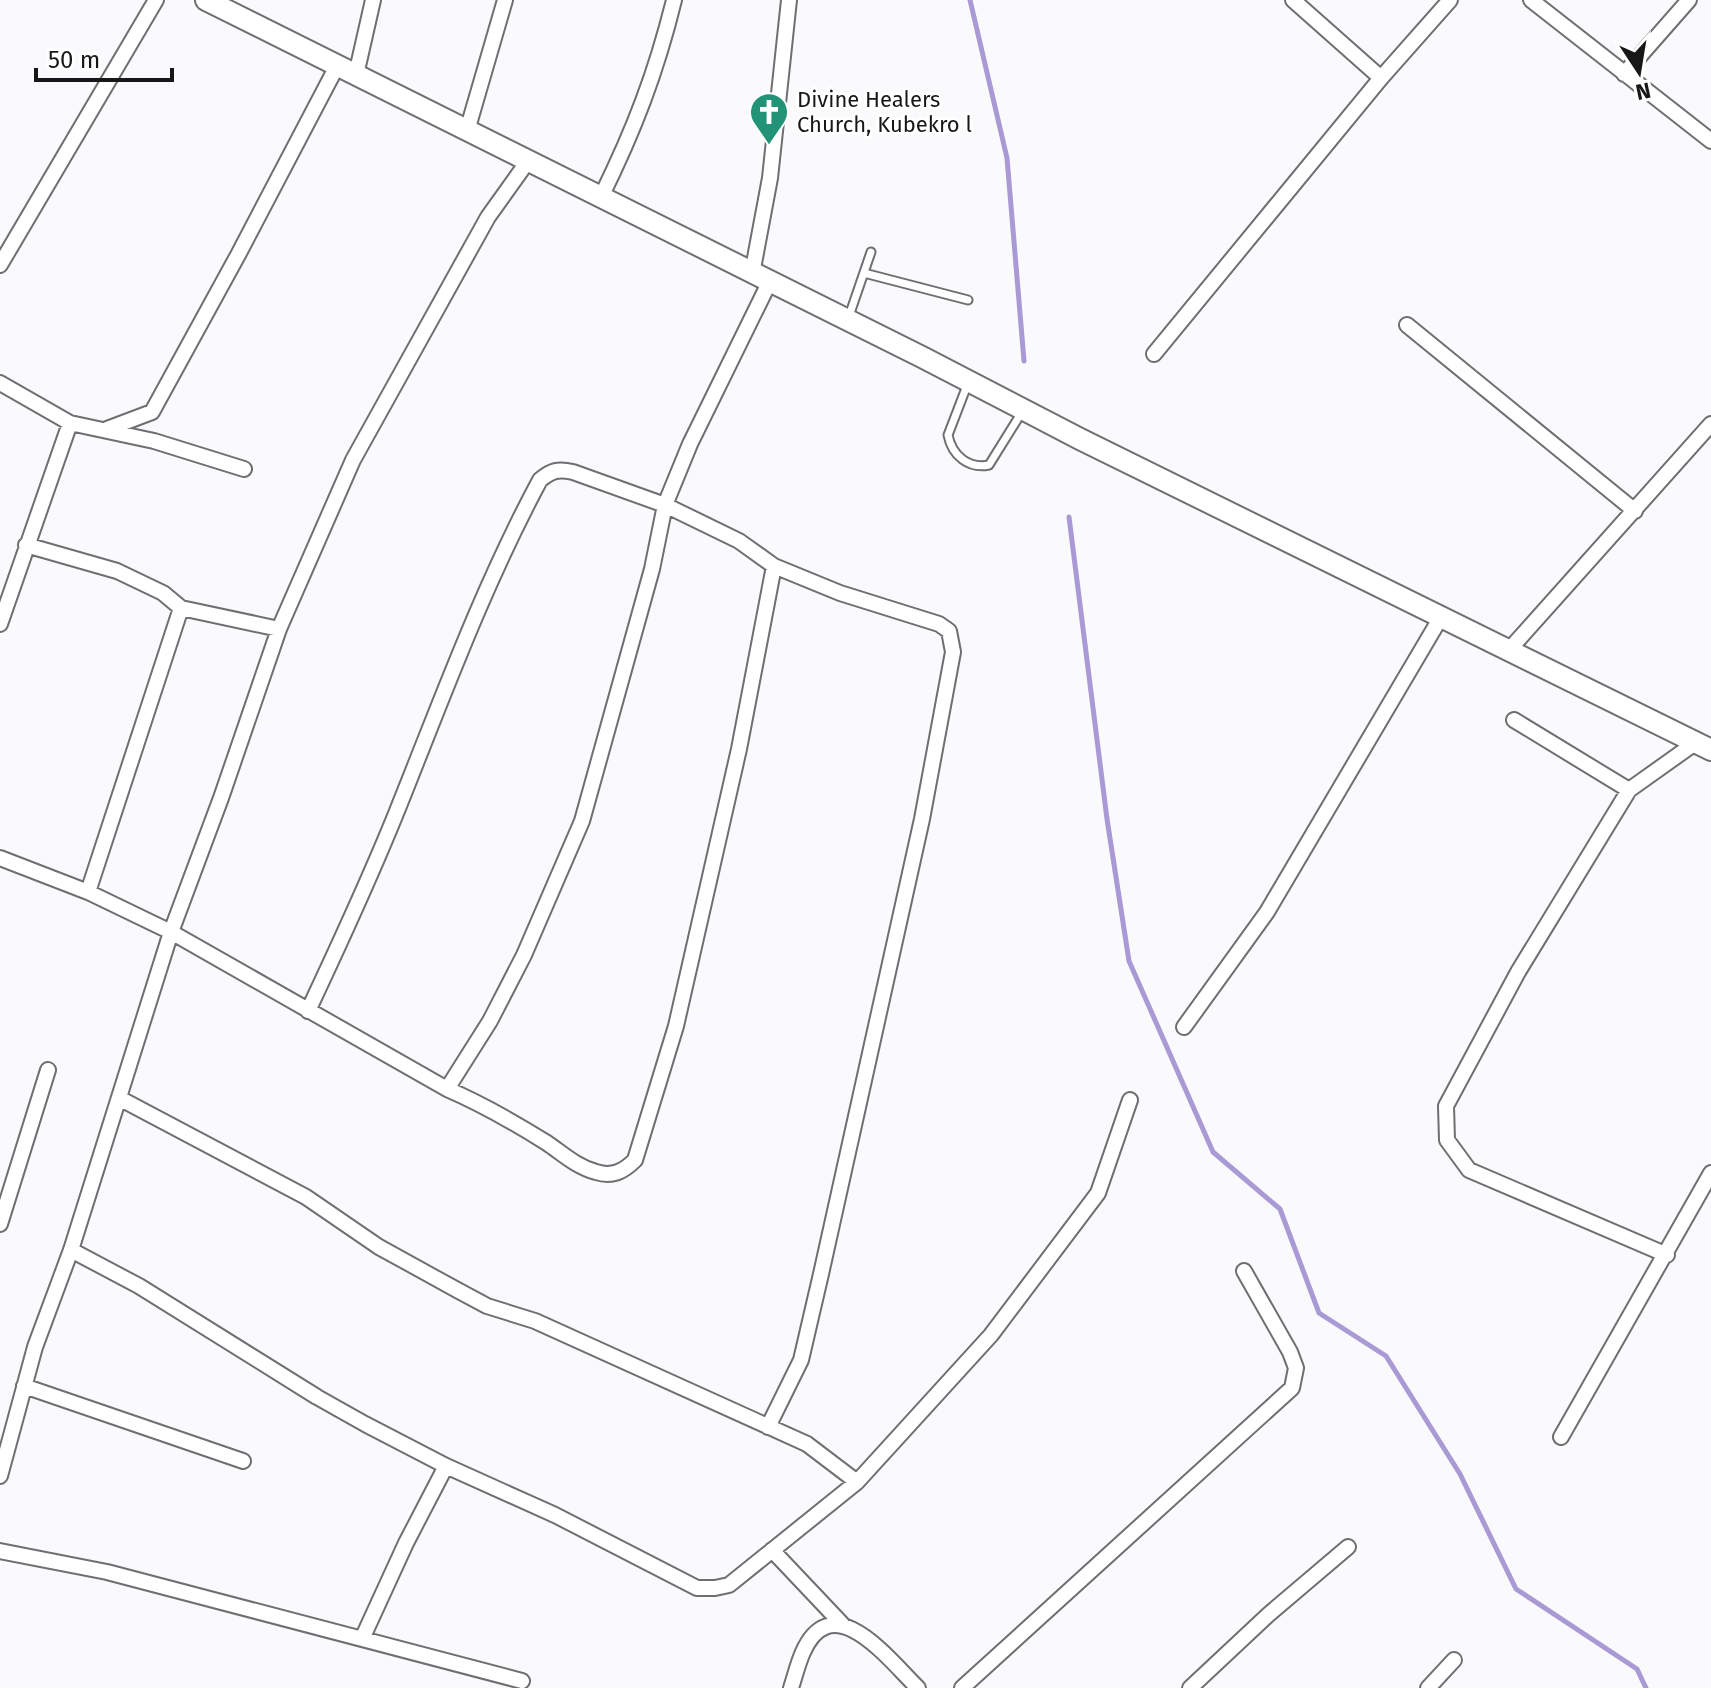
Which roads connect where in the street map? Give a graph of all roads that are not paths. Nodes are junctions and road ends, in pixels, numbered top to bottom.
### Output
1 (156, 0) edge
2 (206, 0) edge
3 (373, 0) edge
4 (505, 0) edge
5 (674, 0) edge
6 (789, 0) edge
7 (1293, 0) edge
8 (1450, 0) edge
9 (1531, 0) edge
10 (1689, 0) edge
11 (337, 66) junction
12 (1624, 74) junction
13 (356, 75) junction
14 (1381, 78) junction
15 (467, 131) junction
16 (1711, 141) edge
17 (528, 161) junction
18 (601, 197) junction
19 (871, 252) dead end
20 (0, 265) edge
21 (864, 273) junction
22 (761, 279) junction
23 (968, 300) dead end
24 (847, 321) junction
25 (1407, 325) dead end
26 (1154, 354) dead end
27 (969, 382) junction
28 (0, 383) edge
29 (1023, 410) junction
30 (152, 412) junction
31 (70, 423) junction
32 (1711, 424) edge
33 (107, 429) junction
34 (154, 441) junction
35 (1705, 441) edge
36 (244, 469) dead end
37 (665, 505) junction
38 (1635, 511) junction
39 (26, 545) junction
40 (774, 566) junction
41 (181, 608) junction
42 (1441, 617) junction
43 (0, 624) edge
44 (279, 629) junction
45 (1509, 650) junction
46 (1514, 720) dead end
47 (1703, 747) edge
48 (1629, 790) junction
49 (0, 858) edge
50 (88, 892) junction
51 (171, 932) junction
52 (308, 1011) junction
53 (1184, 1027) dead end
54 (48, 1070) dead end
55 (447, 1089) junction
56 (119, 1098) junction
57 (1130, 1100) dead end
58 (1711, 1173) edge
59 (0, 1224) edge
60 (71, 1250) junction
61 (1667, 1255) junction
62 (1244, 1271) dead end
63 (24, 1386) junction
64 (768, 1427) junction
65 (1561, 1437) dead end
66 (243, 1461) dead end
67 (446, 1466) junction
68 (0, 1476) edge
69 (857, 1482) junction
70 (1348, 1547) dead end
71 (772, 1550) junction
72 (0, 1551) edge
73 (842, 1624) junction
74 (362, 1639) junction
75 (1454, 1660) dead end
76 (522, 1681) dead end
77 (791, 1688) edge
78 (918, 1688) edge
79 (962, 1688) edge
80 (1190, 1688) edge
81 (1428, 1688) edge

1 - 20 street
2 - 11 main road
3 - 13 street
4 - 15 street
5 - 18 street
6 - 22 street
7 - 14 street
8 - 14 street
9 - 12 street
10 - 12 street
11 - 13 main road
11 - 30 street
12 - 16 street
13 - 15 main road
14 - 26 street
15 - 17 main road
17 - 18 main road
17 - 44 street
18 - 22 main road
19 - 21 lane
21 - 23 lane
21 - 24 lane
22 - 24 main road
22 - 37 street
24 - 27 main road
25 - 38 street
27 - 29 main road
27 - 29 lane
28 - 31 street
29 - 42 main road
30 - 33 street
30 - 34 street
31 - 33 street
31 - 39 street
32 - 35 street
33 - 34 street
34 - 36 street
35 - 38 street
37 - 40 street
37 - 52 street
37 - 55 street
38 - 45 street
39 - 41 street
39 - 43 street
40 - 55 street
40 - 64 street
41 - 44 street
41 - 50 street
42 - 45 main road
42 - 53 street
44 - 51 street
45 - 47 main road
46 - 48 street
47 - 48 street
48 - 61 street
49 - 50 street
50 - 51 street
51 - 52 street
51 - 56 street
52 - 55 street
54 - 59 street
56 - 60 street
56 - 64 street
57 - 69 street
58 - 61 street
60 - 63 street
60 - 67 street
61 - 65 street
62 - 79 street
63 - 66 street
63 - 68 street
64 - 69 street
67 - 71 street
67 - 74 street
69 - 71 street
70 - 80 street
71 - 73 street
72 - 74 street
73 - 77 street
73 - 78 street
74 - 76 street
75 - 81 street

